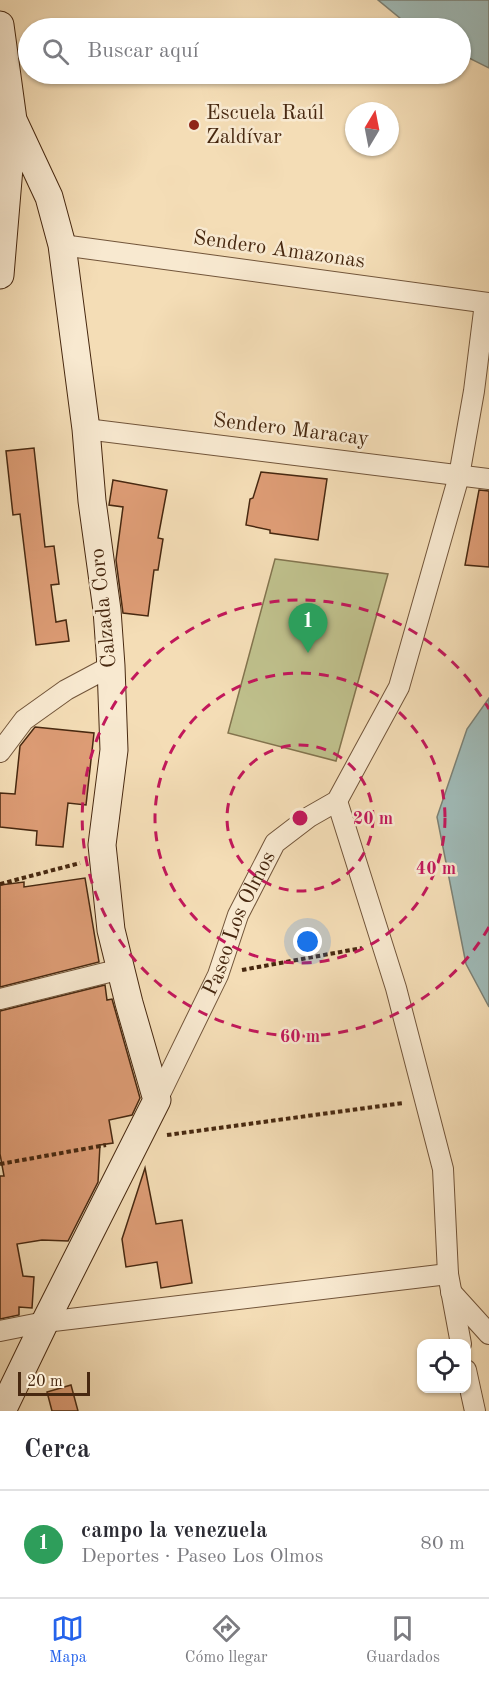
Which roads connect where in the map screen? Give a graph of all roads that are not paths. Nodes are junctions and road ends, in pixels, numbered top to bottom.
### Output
1 (0, 25) edge
2 (14, 120) junction
3 (62, 245) junction
4 (0, 275) edge
5 (487, 303) edge
6 (86, 429) junction
7 (459, 476) junction
8 (489, 479) edge
9 (111, 666) junction
10 (0, 752) edge
11 (337, 801) junction
12 (121, 969) junction
13 (0, 999) edge
14 (157, 1100) junction
15 (449, 1283) junction
16 (45, 1322) junction
17 (0, 1331) edge
18 (489, 1334) edge
19 (460, 1339) edge
20 (470, 1393) edge
21 (2, 1411) edge
22 (474, 1411) edge

1 - 2 street
2 - 3 street, Calzada Coro
2 - 4 street
3 - 5 street, Sendero Amazonas
3 - 6 street, Calzada Coro
5 - 7 street
6 - 7 street, Sendero Maracay
6 - 9 street, Calzada Coro
7 - 8 street, Sendero Maracay
7 - 11 street
9 - 10 street
9 - 12 street, Calzada Coro
11 - 14 street, Paseo Los Olmos
11 - 15 street
12 - 13 street
12 - 14 street, Calzada Coro
14 - 16 street, Paseo Los Olmos
15 - 16 street
15 - 18 street
15 - 19 street
16 - 17 street
16 - 21 street, Paseo Los Olmos
20 - 22 street

